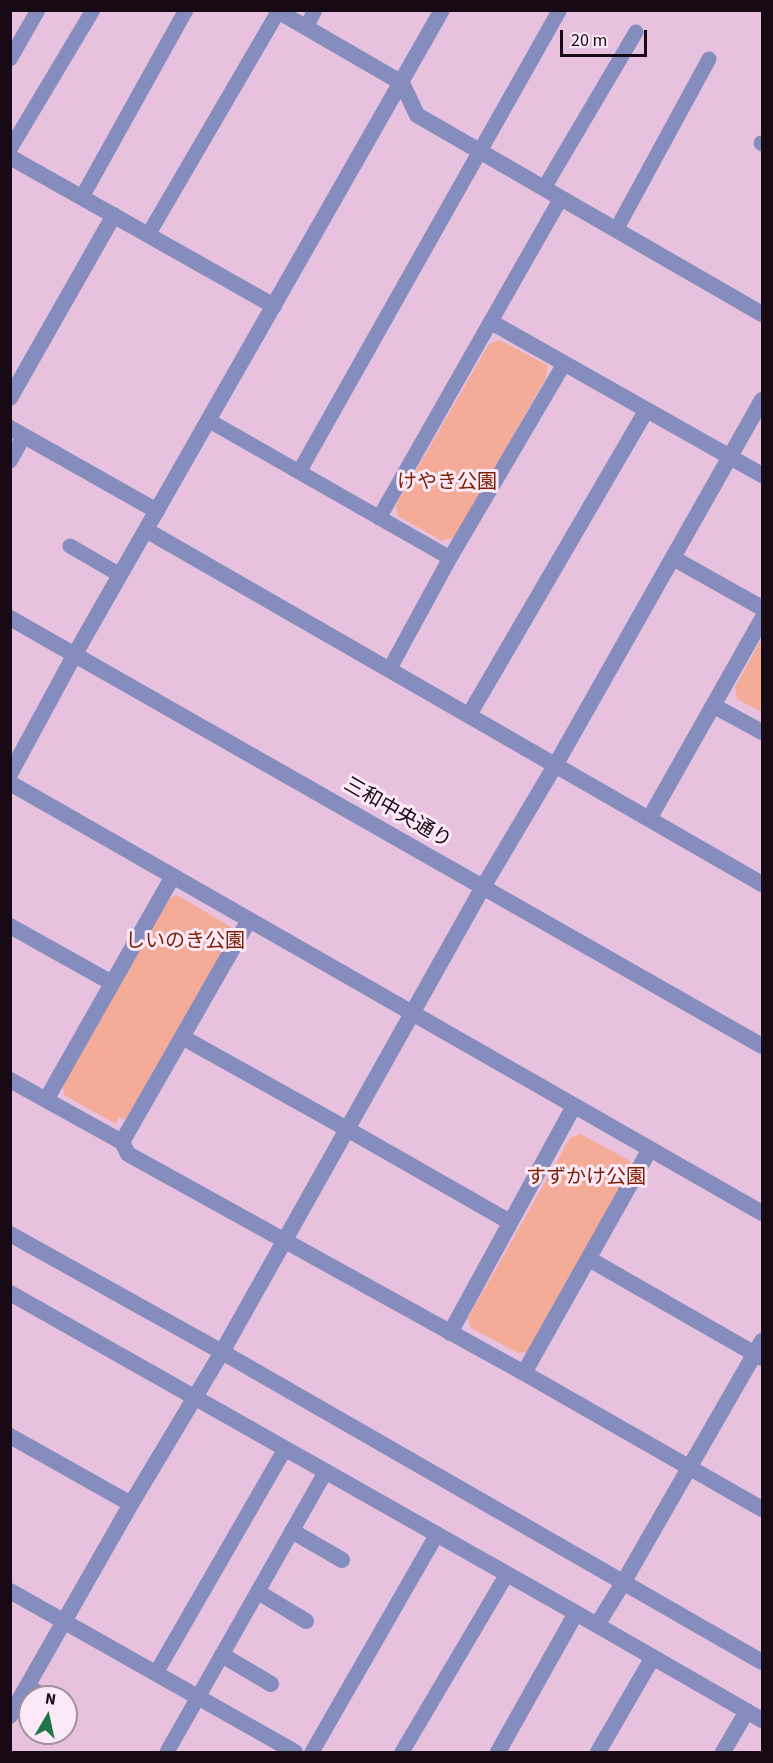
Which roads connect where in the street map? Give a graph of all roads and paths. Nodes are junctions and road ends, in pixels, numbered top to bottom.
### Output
1 (38, 10) edge
2 (93, 10) edge
3 (186, 10) edge
4 (315, 10) edge
5 (442, 10) edge
6 (277, 11) edge
7 (559, 11) edge
8 (306, 28) junction
9 (636, 32) dead end
10 (10, 59) edge
11 (709, 59) dead end
12 (402, 83) junction
13 (480, 152) junction
14 (11, 156) edge
15 (544, 189) junction
16 (81, 197) junction
17 (561, 198) junction
18 (114, 215) junction
19 (616, 230) junction
20 (148, 235) junction
21 (274, 306) junction
22 (762, 314) edge
23 (491, 322) junction
24 (564, 364) junction
25 (10, 398) edge
26 (762, 400) edge
27 (646, 411) junction
28 (208, 420) junction
29 (17, 432) edge
30 (730, 457) junction
31 (10, 460) edge
32 (299, 472) junction
33 (762, 476) edge
34 (157, 511) junction
35 (379, 518) junction
36 (146, 530) junction
37 (70, 546) dead end
38 (450, 558) junction
39 (673, 558) junction
40 (120, 574) junction
41 (762, 608) edge
42 (10, 618) edge
43 (762, 619) edge
44 (75, 654) junction
45 (389, 670) junction
46 (714, 706) junction
47 (469, 715) junction
48 (762, 732) edge
49 (16, 746) edge
50 (556, 764) junction
51 (10, 774) edge
52 (10, 783) edge
53 (649, 819) junction
54 (172, 876) junction
55 (762, 884) edge
56 (483, 887) junction
57 (249, 920) junction
58 (10, 926) edge
59 (112, 983) junction
60 (412, 1013) junction
61 (182, 1037) junction
62 (762, 1046) edge
63 (10, 1080) edge
64 (46, 1100) junction
65 (574, 1106) junction
66 (347, 1129) junction
67 (122, 1142) junction
68 (650, 1149) junction
69 (762, 1213) edge
70 (510, 1222) junction
71 (10, 1234) edge
72 (284, 1241) junction
73 (589, 1259) junction
74 (10, 1293) edge
75 (450, 1333) junction
76 (760, 1351) edge
77 (222, 1352) junction
78 (524, 1373) junction
79 (194, 1397) junction
80 (10, 1436) edge
81 (285, 1449) junction
82 (690, 1468) junction
83 (326, 1472) junction
84 (131, 1504) junction
85 (762, 1509) edge
86 (292, 1531) junction
87 (437, 1534) junction
88 (342, 1560) dead end
89 (507, 1574) junction
90 (624, 1583) junction
91 (10, 1591) edge
92 (258, 1592) junction
93 (576, 1613) junction
94 (64, 1621) junction
95 (306, 1621) dead end
96 (597, 1625) junction
97 (222, 1655) junction
98 (653, 1657) junction
99 (762, 1662) edge
100 (156, 1673) junction
101 (271, 1684) dead end
102 (28, 1685) edge
103 (198, 1698) junction
104 (18, 1702) edge
105 (747, 1711) junction
106 (10, 1716) edge
107 (762, 1720) edge
108 (167, 1752) edge
109 (295, 1752) edge
110 (312, 1752) edge
111 (402, 1752) edge
112 (498, 1752) edge
113 (598, 1752) edge
114 (723, 1752) edge

1 - 10 lane
2 - 14 lane
3 - 16 lane
4 - 8 lane
5 - 12 street
6 - 8 street
6 - 20 lane
7 - 13 lane
8 - 12 street
9 - 15 lane
11 - 19 lane
12 - 13 street
12 - 21 street
13 - 15 street
13 - 32 lane
14 - 16 street
15 - 17 street
16 - 18 street
17 - 19 street
17 - 23 lane
18 - 20 street
18 - 25 street
19 - 22 street
20 - 21 street
21 - 28 street
23 - 24 street
23 - 35 lane
24 - 27 street
24 - 38 lane
26 - 30 street
27 - 30 street
27 - 47 street
28 - 32 lane
28 - 34 street
29 - 31 lane
29 - 34 street
30 - 33 street
30 - 39 street
32 - 35 lane
34 - 36 street
35 - 38 lane
36 - 40 street
36 - 45 street
37 - 40 lane
38 - 45 lane
39 - 41 street
39 - 50 street
40 - 44 street
42 - 44 street, 三和中央通り
43 - 46 street
44 - 49 street
44 - 56 street, 三和中央通り
45 - 47 street
46 - 48 street
46 - 53 street
47 - 50 street
49 - 51 street
50 - 53 street
50 - 56 street
52 - 54 street
53 - 55 street
54 - 57 street
54 - 59 street
56 - 60 street
56 - 62 street, 三和中央通り
57 - 60 street
57 - 61 street
58 - 59 street
59 - 64 street
60 - 65 street
60 - 66 street
61 - 66 street
61 - 67 street
63 - 64 street
64 - 67 street
65 - 68 street
65 - 70 street
66 - 70 street
66 - 72 street
67 - 72 street
68 - 69 street
68 - 73 street
70 - 75 street
71 - 77 street
72 - 75 street
72 - 77 street
73 - 76 street
73 - 78 street
74 - 79 street
75 - 78 street
76 - 82 street
77 - 79 street
77 - 90 street
78 - 82 street
79 - 81 street
79 - 84 street
80 - 84 street
81 - 83 street
81 - 100 lane
82 - 85 street
82 - 90 street
83 - 86 lane
83 - 87 street
84 - 94 street
86 - 88 street
86 - 92 lane
87 - 89 street
87 - 110 lane
89 - 93 street
89 - 111 lane
90 - 96 street
90 - 99 street
91 - 94 street
92 - 95 street
92 - 97 lane
93 - 96 street
93 - 112 street
94 - 100 street
94 - 102 street
96 - 98 street
97 - 101 street
97 - 103 lane
98 - 105 street
98 - 113 street
100 - 103 street
103 - 108 lane
103 - 109 street
104 - 106 street
105 - 107 street
105 - 114 street

